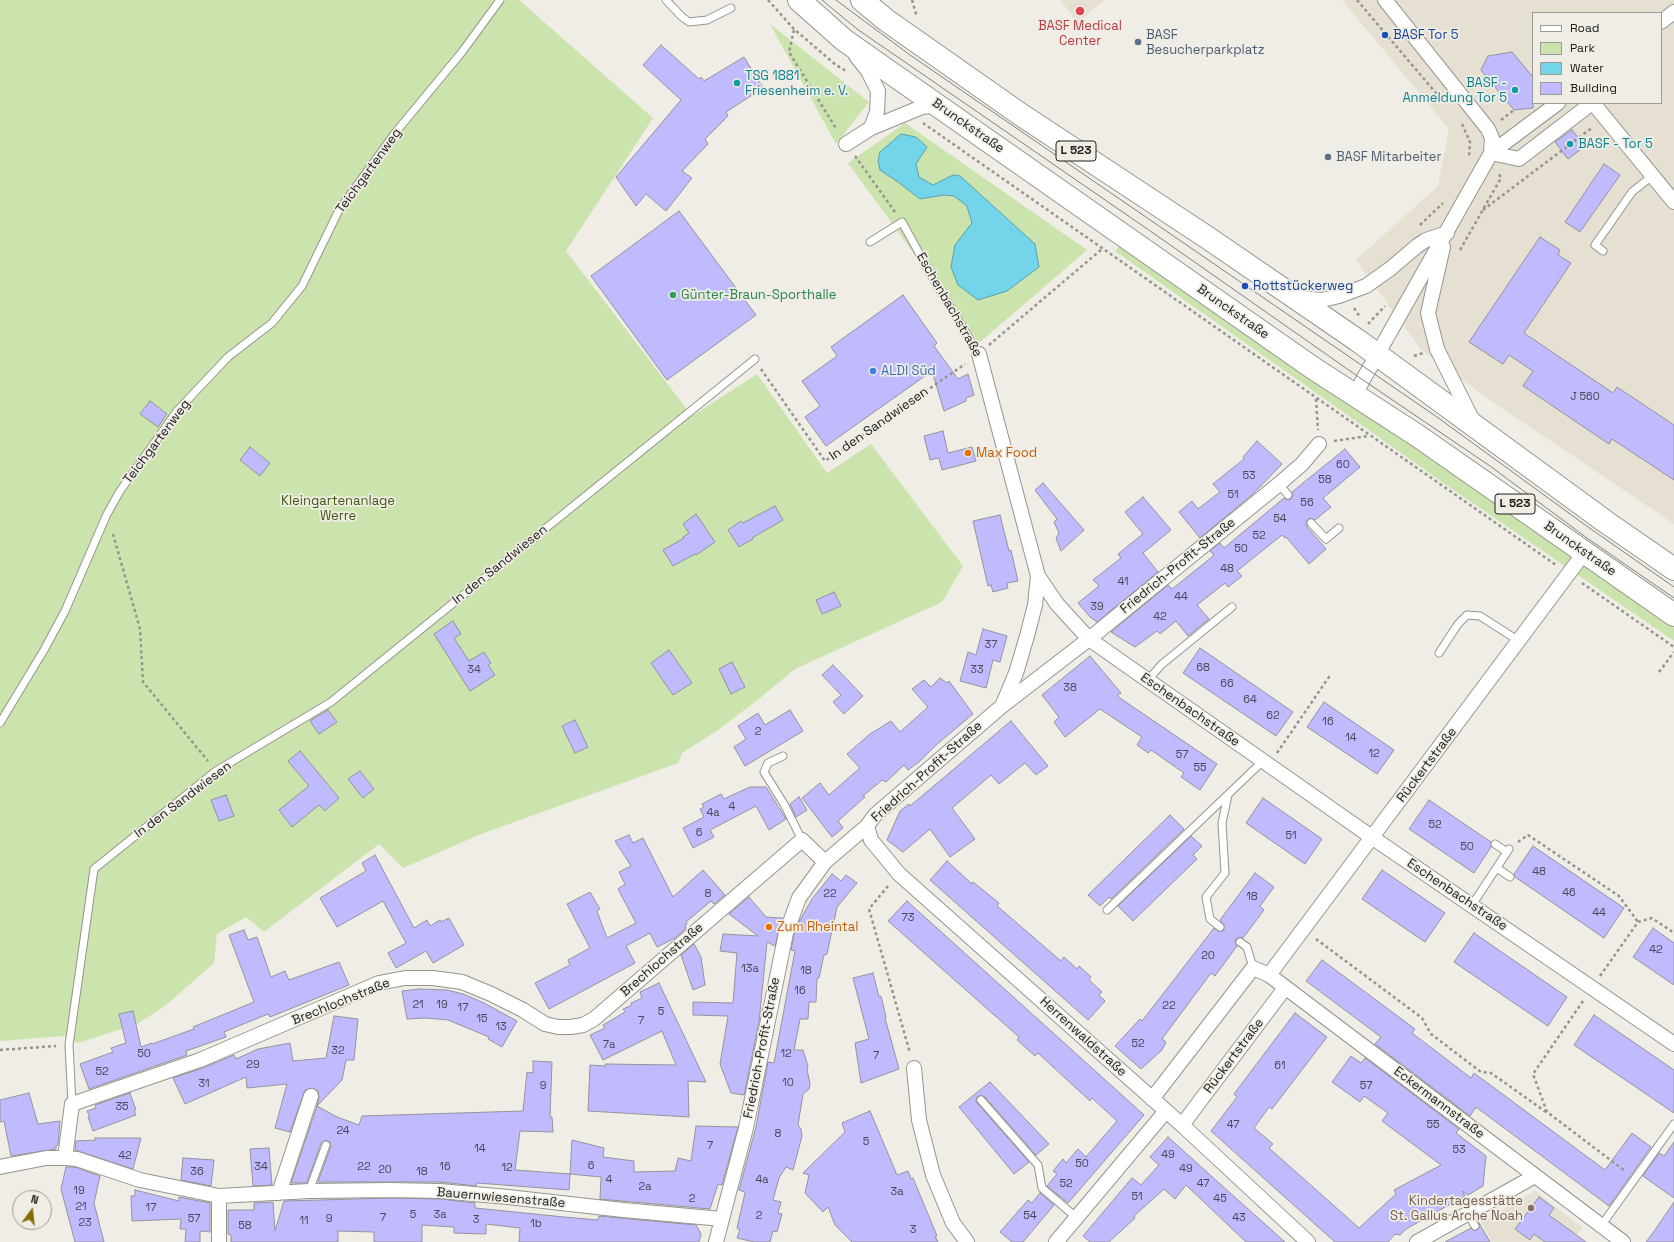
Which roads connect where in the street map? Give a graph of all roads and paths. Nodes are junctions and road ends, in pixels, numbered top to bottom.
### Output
1 (500, 0) edge
2 (666, 0) edge
3 (768, 0) edge
4 (799, 0) edge
5 (862, 0) edge
6 (1357, 0) edge
7 (1385, 0) edge
8 (731, 8) dead end
9 (1674, 12) edge
10 (1662, 21) edge
11 (844, 40) junction
12 (848, 72) dead end
13 (1445, 103) dead end
14 (1557, 104) edge
15 (1592, 104) edge
16 (1594, 104) edge
17 (938, 105) junction
18 (909, 113) junction
19 (1605, 117) junction
20 (1460, 122) dead end
21 (871, 128) junction
22 (846, 144) dead end
23 (1491, 153) junction
24 (1468, 161) dead end
25 (1652, 176) junction
26 (1446, 199) dead end
27 (1674, 202) edge
28 (1482, 211) junction
29 (1418, 226) dead end
30 (1447, 233) junction
31 (870, 242) dead end
32 (1102, 249) junction
33 (1603, 251) dead end
34 (1457, 255) dead end
35 (1294, 297) junction
36 (979, 354) junction
37 (1377, 355) junction
38 (755, 359) joint
39 (1354, 394) junction
40 (1316, 399) junction
41 (1477, 429) junction
42 (1369, 436) junction
43 (1319, 444) junction
44 (107, 514) junction
45 (1311, 523) dead end
46 (1339, 528) dead end
47 (1584, 553) junction
48 (1674, 569) edge
49 (1569, 574) junction
50 (1038, 576) junction
51 (1232, 607) dead end
52 (1674, 615) edge
53 (1089, 639) junction
54 (1519, 642) junction
55 (1674, 647) edge
56 (1674, 652) edge
57 (1439, 653) dead end
58 (1659, 672) dead end
59 (1331, 674) dead end
60 (1148, 680) junction
61 (1002, 706) junction
62 (0, 723) edge
63 (783, 756) dead end
64 (1266, 763) junction
65 (216, 771) junction
66 (1228, 795) junction
67 (867, 826) junction
68 (1373, 838) junction
69 (802, 840) junction
70 (1495, 844) dead end
71 (1508, 851) junction
72 (825, 862) junction
73 (1497, 868) junction
74 (899, 874) junction
75 (1510, 877) dead end
76 (1472, 905) junction
77 (1107, 910) dead end
78 (1638, 922) junction
79 (1220, 927) dead end
80 (1304, 931) junction
81 (1674, 933) edge
82 (1240, 942) dead end
83 (1253, 968) junction
84 (1269, 975) junction
85 (1285, 988) junction
86 (1592, 988) junction
87 (1674, 1044) edge
88 (69, 1045) junction
89 (0, 1050) edge
90 (914, 1068) joint
91 (311, 1096) dead end
92 (1152, 1098) junction
93 (981, 1100) dead end
94 (72, 1104) junction
95 (1166, 1111) junction
96 (1547, 1112) junction
97 (1674, 1124) edge
98 (1182, 1125) junction
99 (326, 1145) dead end
100 (66, 1158) junction
101 (0, 1167) edge
102 (1535, 1176) junction
103 (1635, 1178) junction
104 (309, 1191) junction
105 (279, 1193) junction
106 (219, 1196) junction
107 (1077, 1218) junction
108 (722, 1219) junction
109 (1601, 1226) junction
110 (219, 1242) edge
111 (716, 1242) edge
112 (967, 1242) edge
113 (1056, 1242) edge
114 (1308, 1242) edge
115 (1417, 1242) edge
116 (1623, 1242) edge

1 - 44 lane, Teichgartenweg
2 - 8 lane
3 - 12 path
4 - 11 main road, Brunckstraße / L 523
5 - 35 main road, L 523
6 - 13 path
7 - 23 street
9 - 10 street
11 - 17 main road, Brunckstraße / L 523
11 - 21 street
14 - 23 street
15 - 23 street
16 - 19 street
17 - 18 street
17 - 39 main road, Brunckstraße / L 523
18 - 21 street
18 - 32 path
19 - 25 street
19 - 28 path
20 - 24 path
21 - 22 street
23 - 28 path
23 - 30 street
25 - 27 street
25 - 33 lane
26 - 29 path
28 - 34 path
30 - 35 street
30 - 37 street
30 - 41 street
31 - 36 lane, Eschenbachstraße
32 - 36 path, In den Sandwiesen
32 - 40 path
35 - 37 main road, L 523
36 - 38 path, In den Sandwiesen
36 - 50 street, Eschenbachstraße
37 - 39 street
37 - 41 main road, L 523
38 - 65 lane, In den Sandwiesen
39 - 47 main road, Brunckstraße / L 523
40 - 42 path
40 - 43 path
41 - 48 main road, L 523
42 - 43 path
42 - 49 path
43 - 53 street, Friedrich-Profit-Straße
44 - 62 lane, Teichgartenweg
44 - 65 path
45 - 46 lane
47 - 49 street, Rückertstraße
47 - 52 main road, Brunckstraße / L 523
49 - 54 street, Rückertstraße
49 - 55 path
50 - 53 street, Eschenbachstraße
50 - 61 street
51 - 60 lane
53 - 60 street, Eschenbachstraße
53 - 61 street, Friedrich-Profit-Straße
54 - 57 lane
54 - 68 street, Rückertstraße
56 - 58 path
59 - 64 path
60 - 64 street, Eschenbachstraße
61 - 67 street, Friedrich-Profit-Straße
63 - 69 lane
64 - 66 lane
64 - 68 street, Eschenbachstraße
65 - 88 lane, In den Sandwiesen
66 - 77 lane
66 - 79 lane
67 - 72 street, Friedrich-Profit-Straße
67 - 74 street, Herrenwaldstraße
68 - 76 street, Eschenbachstraße
68 - 80 street, Rückertstraße
69 - 72 street
69 - 94 street, Brechlochstraße
70 - 71 lane
71 - 73 lane
71 - 78 path
72 - 108 street, Friedrich-Profit-Straße
73 - 75 lane
73 - 76 lane
74 - 90 path
74 - 92 street, Herrenwaldstraße
76 - 86 street, Eschenbachstraße
78 - 81 path
78 - 86 path
80 - 84 street, Rückertstraße
80 - 96 path
82 - 83 lane
83 - 84 street, Eckermannstraße
83 - 92 street
84 - 85 street, Eckermannstraße
85 - 98 street, Rückertstraße
85 - 102 street, Eckermannstraße
86 - 87 street, Eschenbachstraße
86 - 96 path
88 - 89 path
88 - 94 lane, In den Sandwiesen
90 - 112 street
91 - 105 street
92 - 95 street, Herrenwaldstraße
93 - 107 lane
94 - 100 street, In den Sandwiesen
95 - 98 street, Herrenwaldstraße
95 - 107 street
96 - 103 path
97 - 103 lane
98 - 114 street, Herrenwaldstraße
99 - 104 lane
100 - 101 street, Bauernwiesenstraße
100 - 106 street, Bauernwiesenstraße
102 - 109 street, Eckermannstraße
102 - 115 street
103 - 109 lane
104 - 105 street, Bauernwiesenstraße
104 - 108 street, Bauernwiesenstraße
105 - 106 street, Bauernwiesenstraße
106 - 110 street
107 - 113 street
108 - 111 street, Friedrich-Profit-Straße
109 - 116 street, Eckermannstraße

